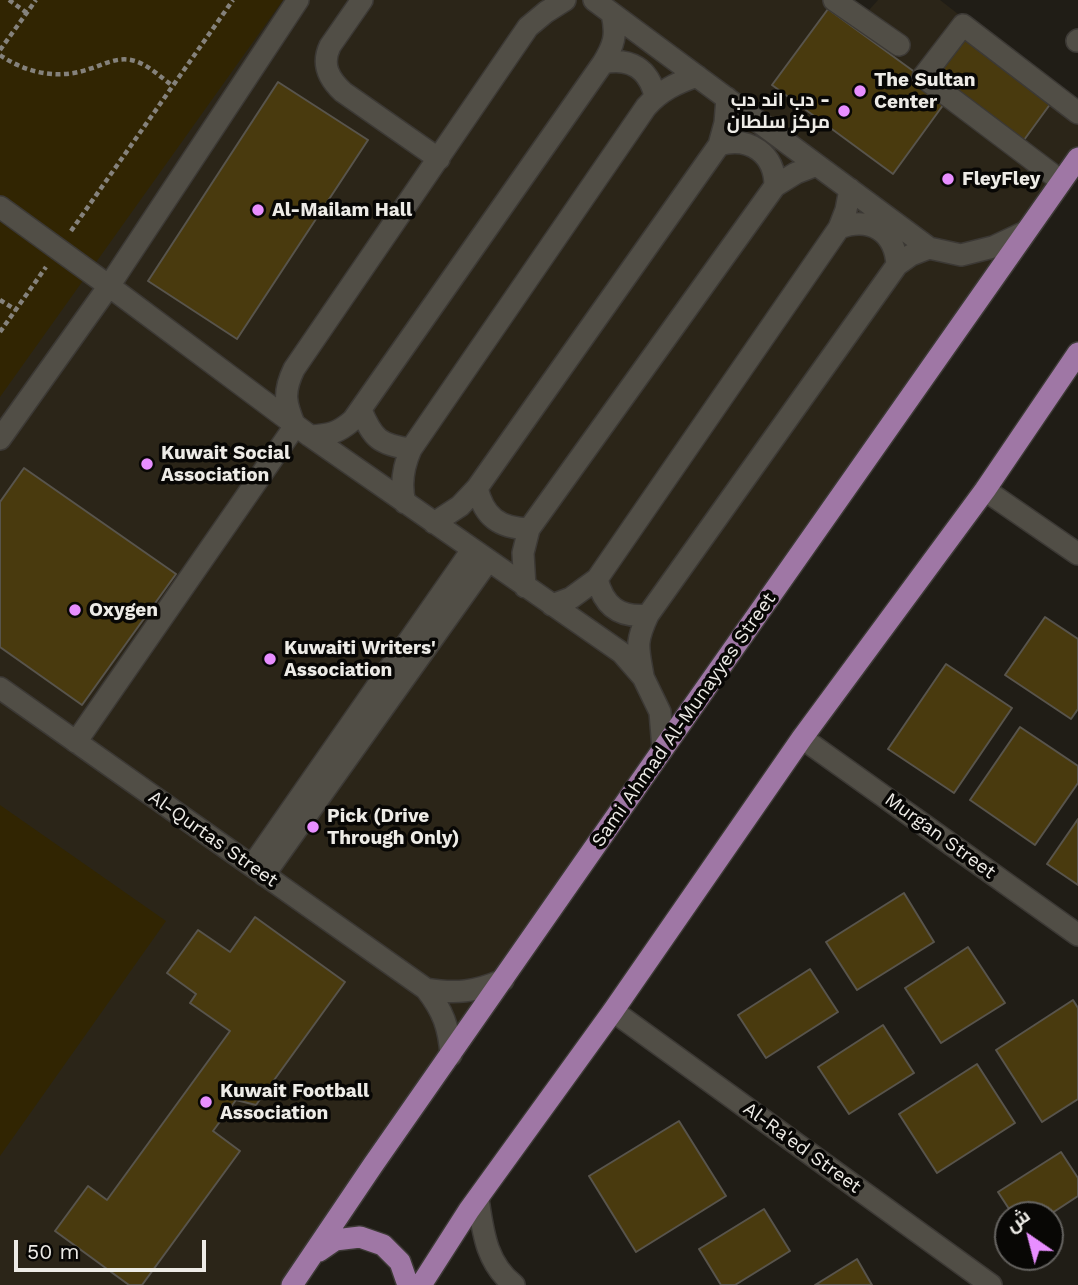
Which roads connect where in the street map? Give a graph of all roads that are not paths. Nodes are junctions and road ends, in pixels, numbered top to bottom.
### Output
1 (298, 0) edge
2 (362, 0) edge
3 (565, 0) edge
4 (594, 0) edge
5 (834, 0) edge
6 (612, 14) junction
7 (899, 45) dead end
8 (603, 63) junction
9 (697, 76) junction
10 (655, 96) junction
11 (727, 99) junction
12 (1078, 113) edge
13 (719, 145) junction
14 (1078, 158) edge
15 (439, 159) junction
16 (817, 165) junction
17 (1061, 181) junction
18 (775, 186) junction
19 (850, 189) junction
20 (0, 207) edge
21 (839, 228) junction
22 (1025, 232) junction
23 (929, 248) junction
24 (897, 265) junction
25 (109, 286) junction
26 (1078, 353) edge
27 (361, 410) junction
28 (302, 431) junction
29 (0, 439) edge
30 (411, 449) junction
31 (477, 488) junction
32 (985, 490) junction
33 (405, 503) junction
34 (433, 523) junction
35 (529, 529) junction
36 (480, 555) junction
37 (1078, 555) edge
38 (597, 579) junction
39 (525, 587) junction
40 (552, 605) junction
41 (648, 615) junction
42 (643, 677) junction
43 (0, 688) edge
44 (802, 738) junction
45 (76, 742) junction
46 (663, 749) junction
47 (258, 871) junction
48 (1078, 935) edge
49 (503, 980) junction
50 (426, 989) junction
51 (613, 1011) junction
52 (451, 1055) junction
53 (478, 1199) junction
54 (315, 1253) junction
55 (292, 1285) edge
56 (408, 1285) edge
57 (421, 1285) edge
58 (514, 1285) edge
59 (990, 1285) edge

1 - 25 street
2 - 15 street
3 - 15 street
4 - 6 street
5 - 7 street
6 - 8 street
6 - 9 street
8 - 10 street
8 - 27 street
9 - 10 street
9 - 11 street
10 - 30 street
11 - 13 street
11 - 16 street
12 - 17 street
13 - 18 street
13 - 31 street
14 - 17 main road, Sami Ahmad Al-Munayyes Street
15 - 28 street
16 - 18 street
16 - 19 street
17 - 22 main road, Sami Ahmad Al-Munayyes Street
18 - 35 street
19 - 21 street
19 - 23 street
20 - 25 street
21 - 24 street
21 - 38 street
22 - 23 street
22 - 46 main road, Sami Ahmad Al-Munayyes Street
23 - 24 street
24 - 41 street
25 - 28 street
25 - 29 street
26 - 32 main road
27 - 28 street
27 - 30 street
28 - 33 street
28 - 45 street
30 - 33 street
31 - 34 street
31 - 35 street
32 - 37 street
32 - 44 main road
33 - 34 street
34 - 36 street
35 - 39 street
36 - 39 street
36 - 47 street
38 - 40 street
38 - 41 street
39 - 40 street
40 - 42 street
41 - 42 street
42 - 46 street
43 - 45 street, Al-Qurtas Street
44 - 48 street, Murgan Street
44 - 51 main road
45 - 47 street, Al-Qurtas Street
46 - 49 main road, Sami Ahmad Al-Munayyes Street
47 - 50 street, Al-Qurtas Street
49 - 50 street
49 - 52 main road, Sami Ahmad Al-Munayyes Street
50 - 52 street, Al-Qurtas Street
51 - 53 main road
51 - 59 street, Al-Ra'ed Street
52 - 54 main road, Sami Ahmad Al-Munayyes Street
53 - 57 main road
53 - 58 street
54 - 55 main road, Sami Ahmad Al-Munayyes Street
54 - 56 main road

